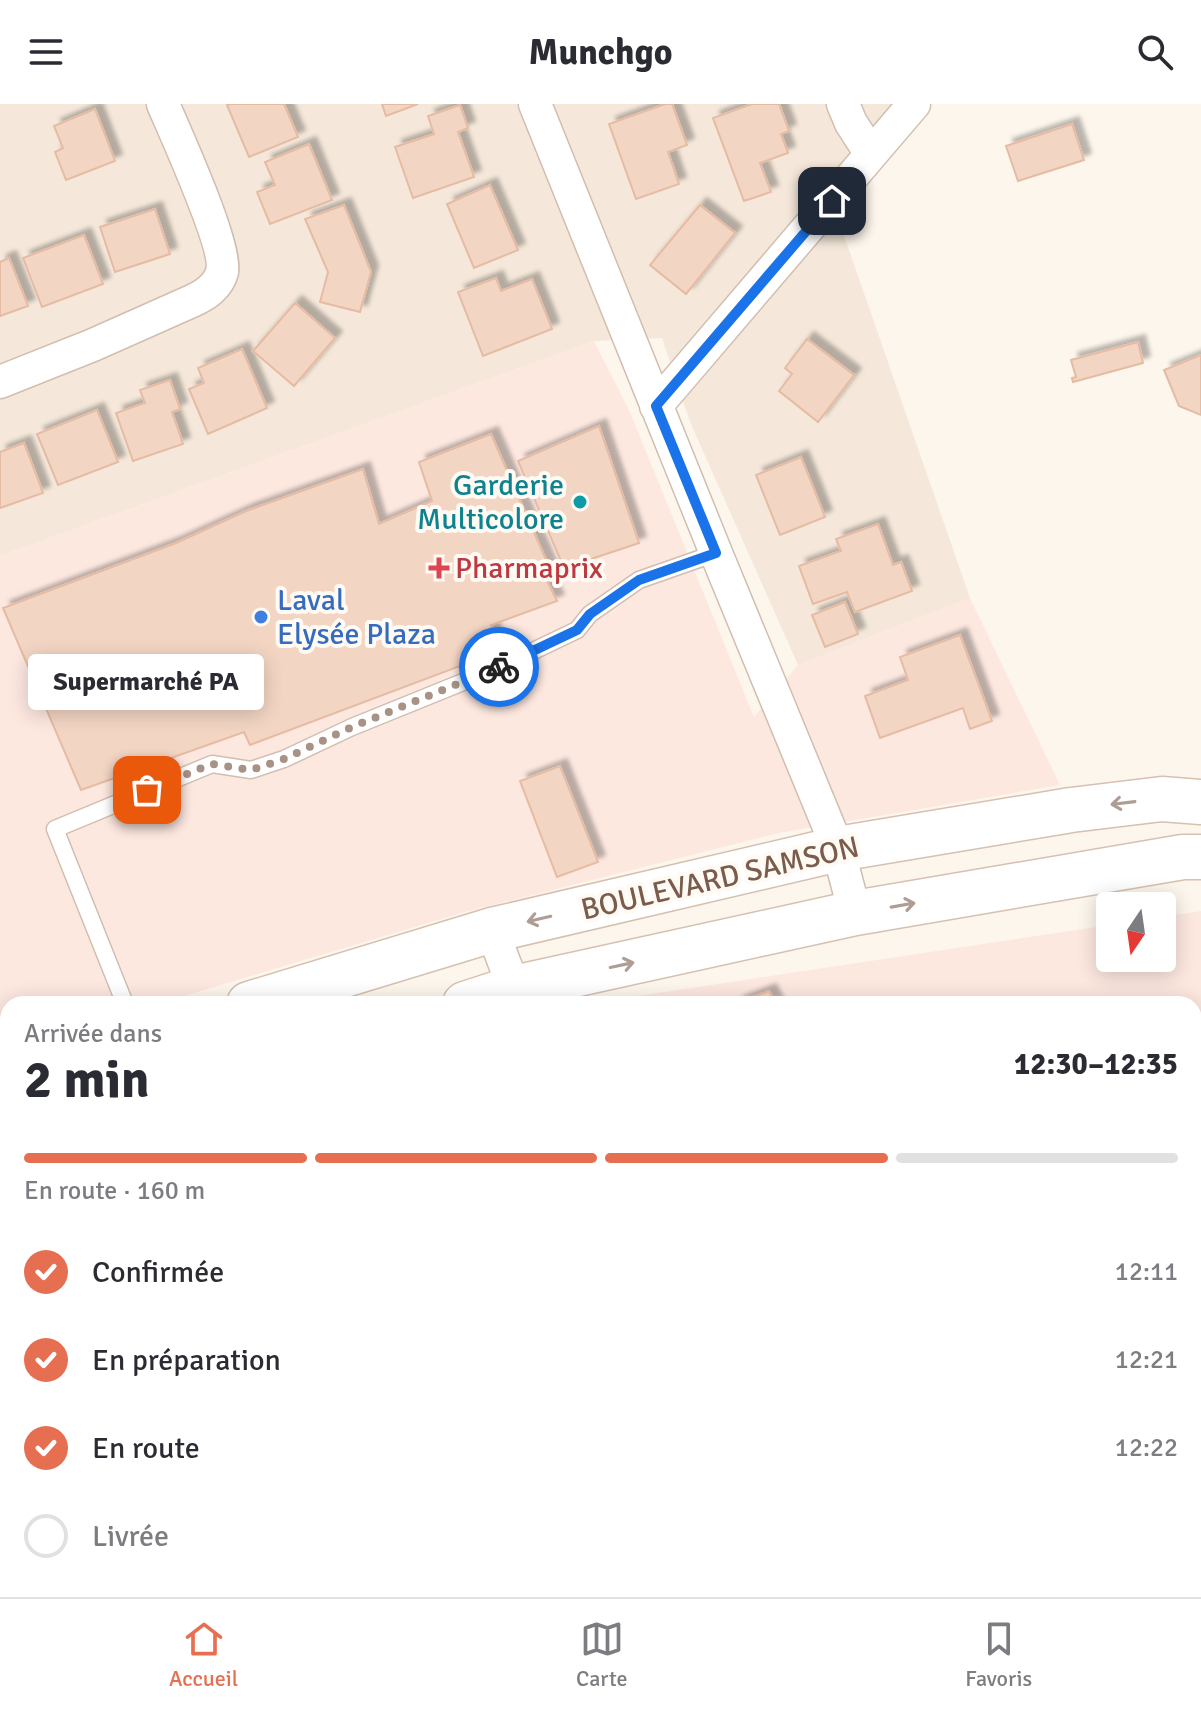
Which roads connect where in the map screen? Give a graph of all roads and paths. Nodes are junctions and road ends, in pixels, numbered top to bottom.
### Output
1 (163, 104) edge
2 (535, 104) edge
3 (843, 104) edge
4 (914, 104) edge
5 (871, 154) junction
6 (0, 382) edge
7 (656, 406) junction
8 (716, 553) junction
9 (1201, 802) edge
10 (838, 849) junction
11 (1201, 857) edge
12 (855, 913) junction
13 (492, 930) junction
14 (122, 996) edge
15 (275, 996) edge
16 (517, 996) edge

1 - 6 street
2 - 7 street
3 - 5 street
4 - 5 street
5 - 7 street
7 - 8 street
8 - 10 street
8 - 14 lane
9 -> 10 street, BOULEVARD SAMSON
10 - 12 street
10 -> 13 street, BOULEVARD SAMSON
12 -> 11 street, BOULEVARD SAMSON
16 -> 12 street, BOULEVARD SAMSON
13 - 15 street, BOULEVARD SAMSON
13 - 16 street

